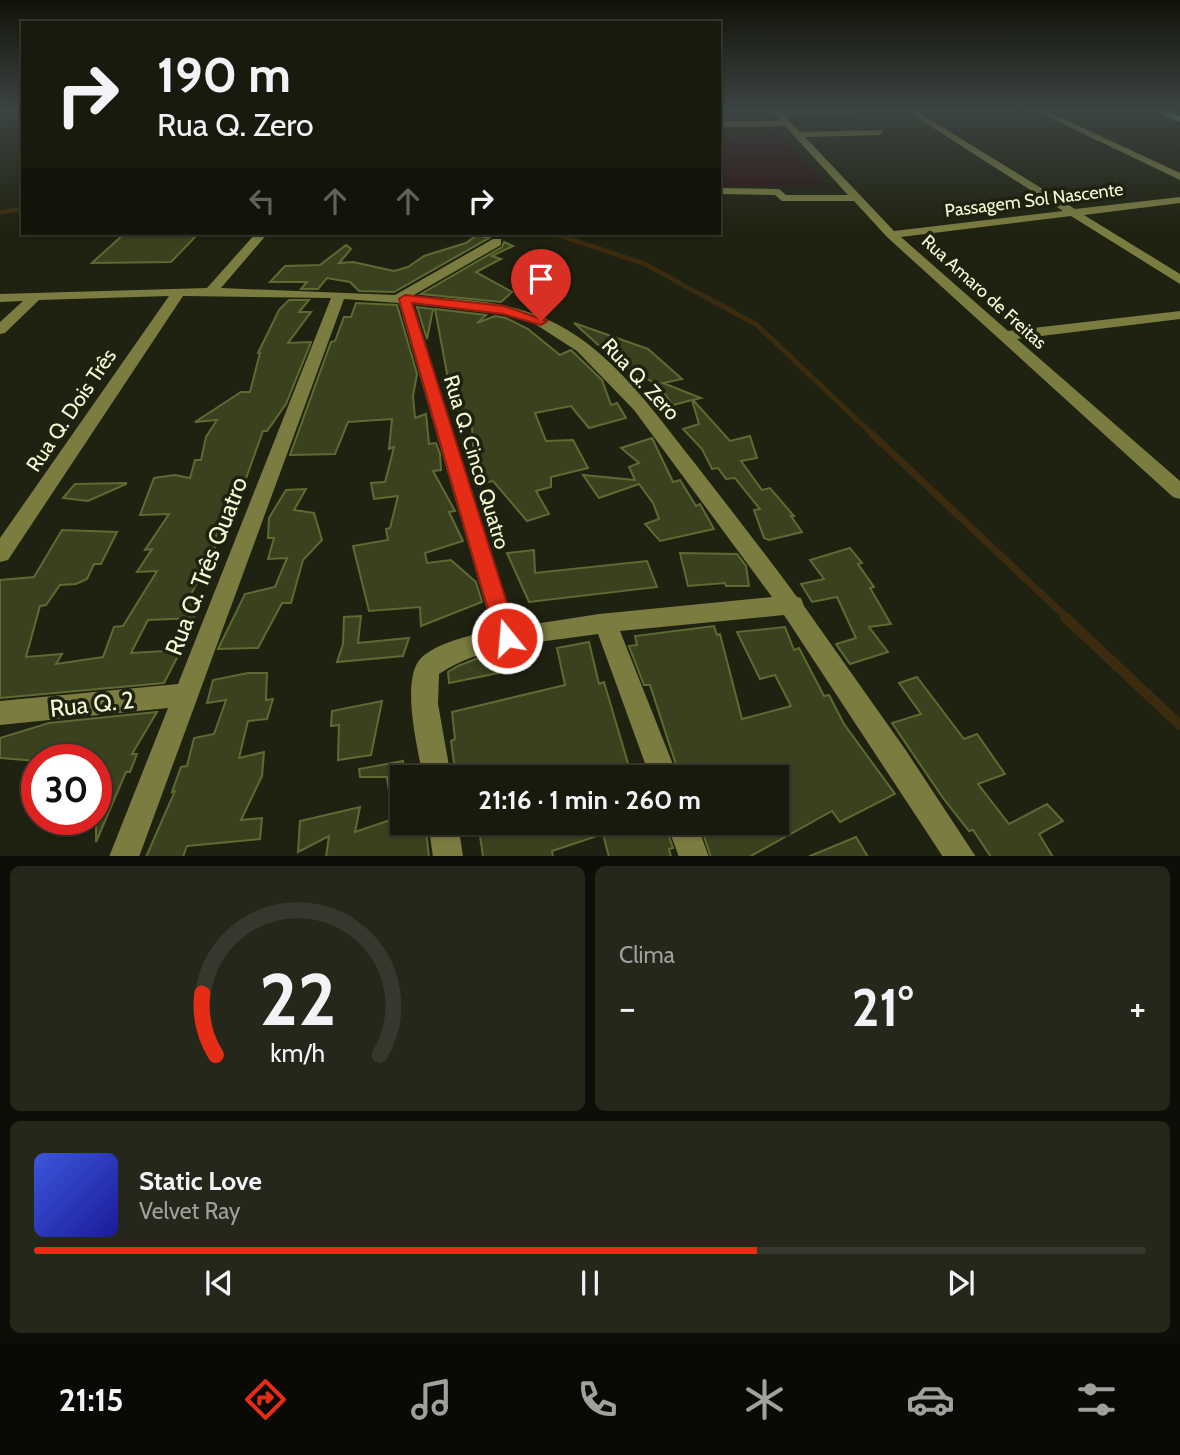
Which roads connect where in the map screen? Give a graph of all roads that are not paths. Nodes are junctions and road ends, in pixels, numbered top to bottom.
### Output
1 (812, 149) edge
2 (972, 149) edge
3 (1120, 149) edge
4 (1180, 177) edge
5 (721, 191) edge
6 (857, 198) junction
7 (1180, 200) edge
8 (1073, 212) junction
9 (260, 235) edge
10 (891, 235) junction
11 (497, 242) dead end
12 (1180, 281) edge
13 (212, 290) junction
14 (180, 291) junction
15 (339, 295) junction
16 (36, 296) junction
17 (0, 298) edge
18 (402, 298) junction
19 (1180, 315) edge
20 (0, 330) edge
21 (1004, 336) junction
22 (1180, 492) edge
23 (0, 554) edge
24 (793, 605) junction
25 (606, 625) junction
26 (507, 638) junction
27 (184, 695) junction
28 (0, 713) edge
29 (434, 765) edge
30 (659, 765) edge
31 (445, 835) edge
32 (686, 835) edge
33 (124, 856) edge
34 (448, 856) edge
35 (694, 856) edge
36 (961, 856) edge

1 - 6 street, Rua Amaro de Freitas
2 - 8 street
3 - 4 street
5 - 6 street
6 - 10 street, Rua Amaro de Freitas
7 - 8 street, Passagem Sol Nascente
8 - 10 street, Passagem Sol Nascente
8 - 12 street
9 - 13 street
10 - 21 street, Rua Amaro de Freitas
11 - 18 street
13 - 14 street, Rua Q. Zero
13 - 15 street, Rua Q. Zero
14 - 16 street, Rua Q. Zero
14 - 23 street, Rua Q. Dois Três
15 - 18 street, Rua Q. Zero
15 - 27 street, Rua Q. Três Quatro
16 - 17 street, Rua Q. Zero
16 - 20 street
18 - 24 street, Rua Q. Zero
18 - 26 street, Rua Q. Cinco Quatro
19 - 21 street
21 - 22 street, Rua Amaro de Freitas
24 - 25 street
24 - 36 street, Rua Q. Zero
25 - 26 street
25 - 30 street
26 - 29 street
27 - 28 street, Rua Q. 2
27 - 33 street, Rua Q. Três Quatro
31 - 34 street
32 - 35 street

